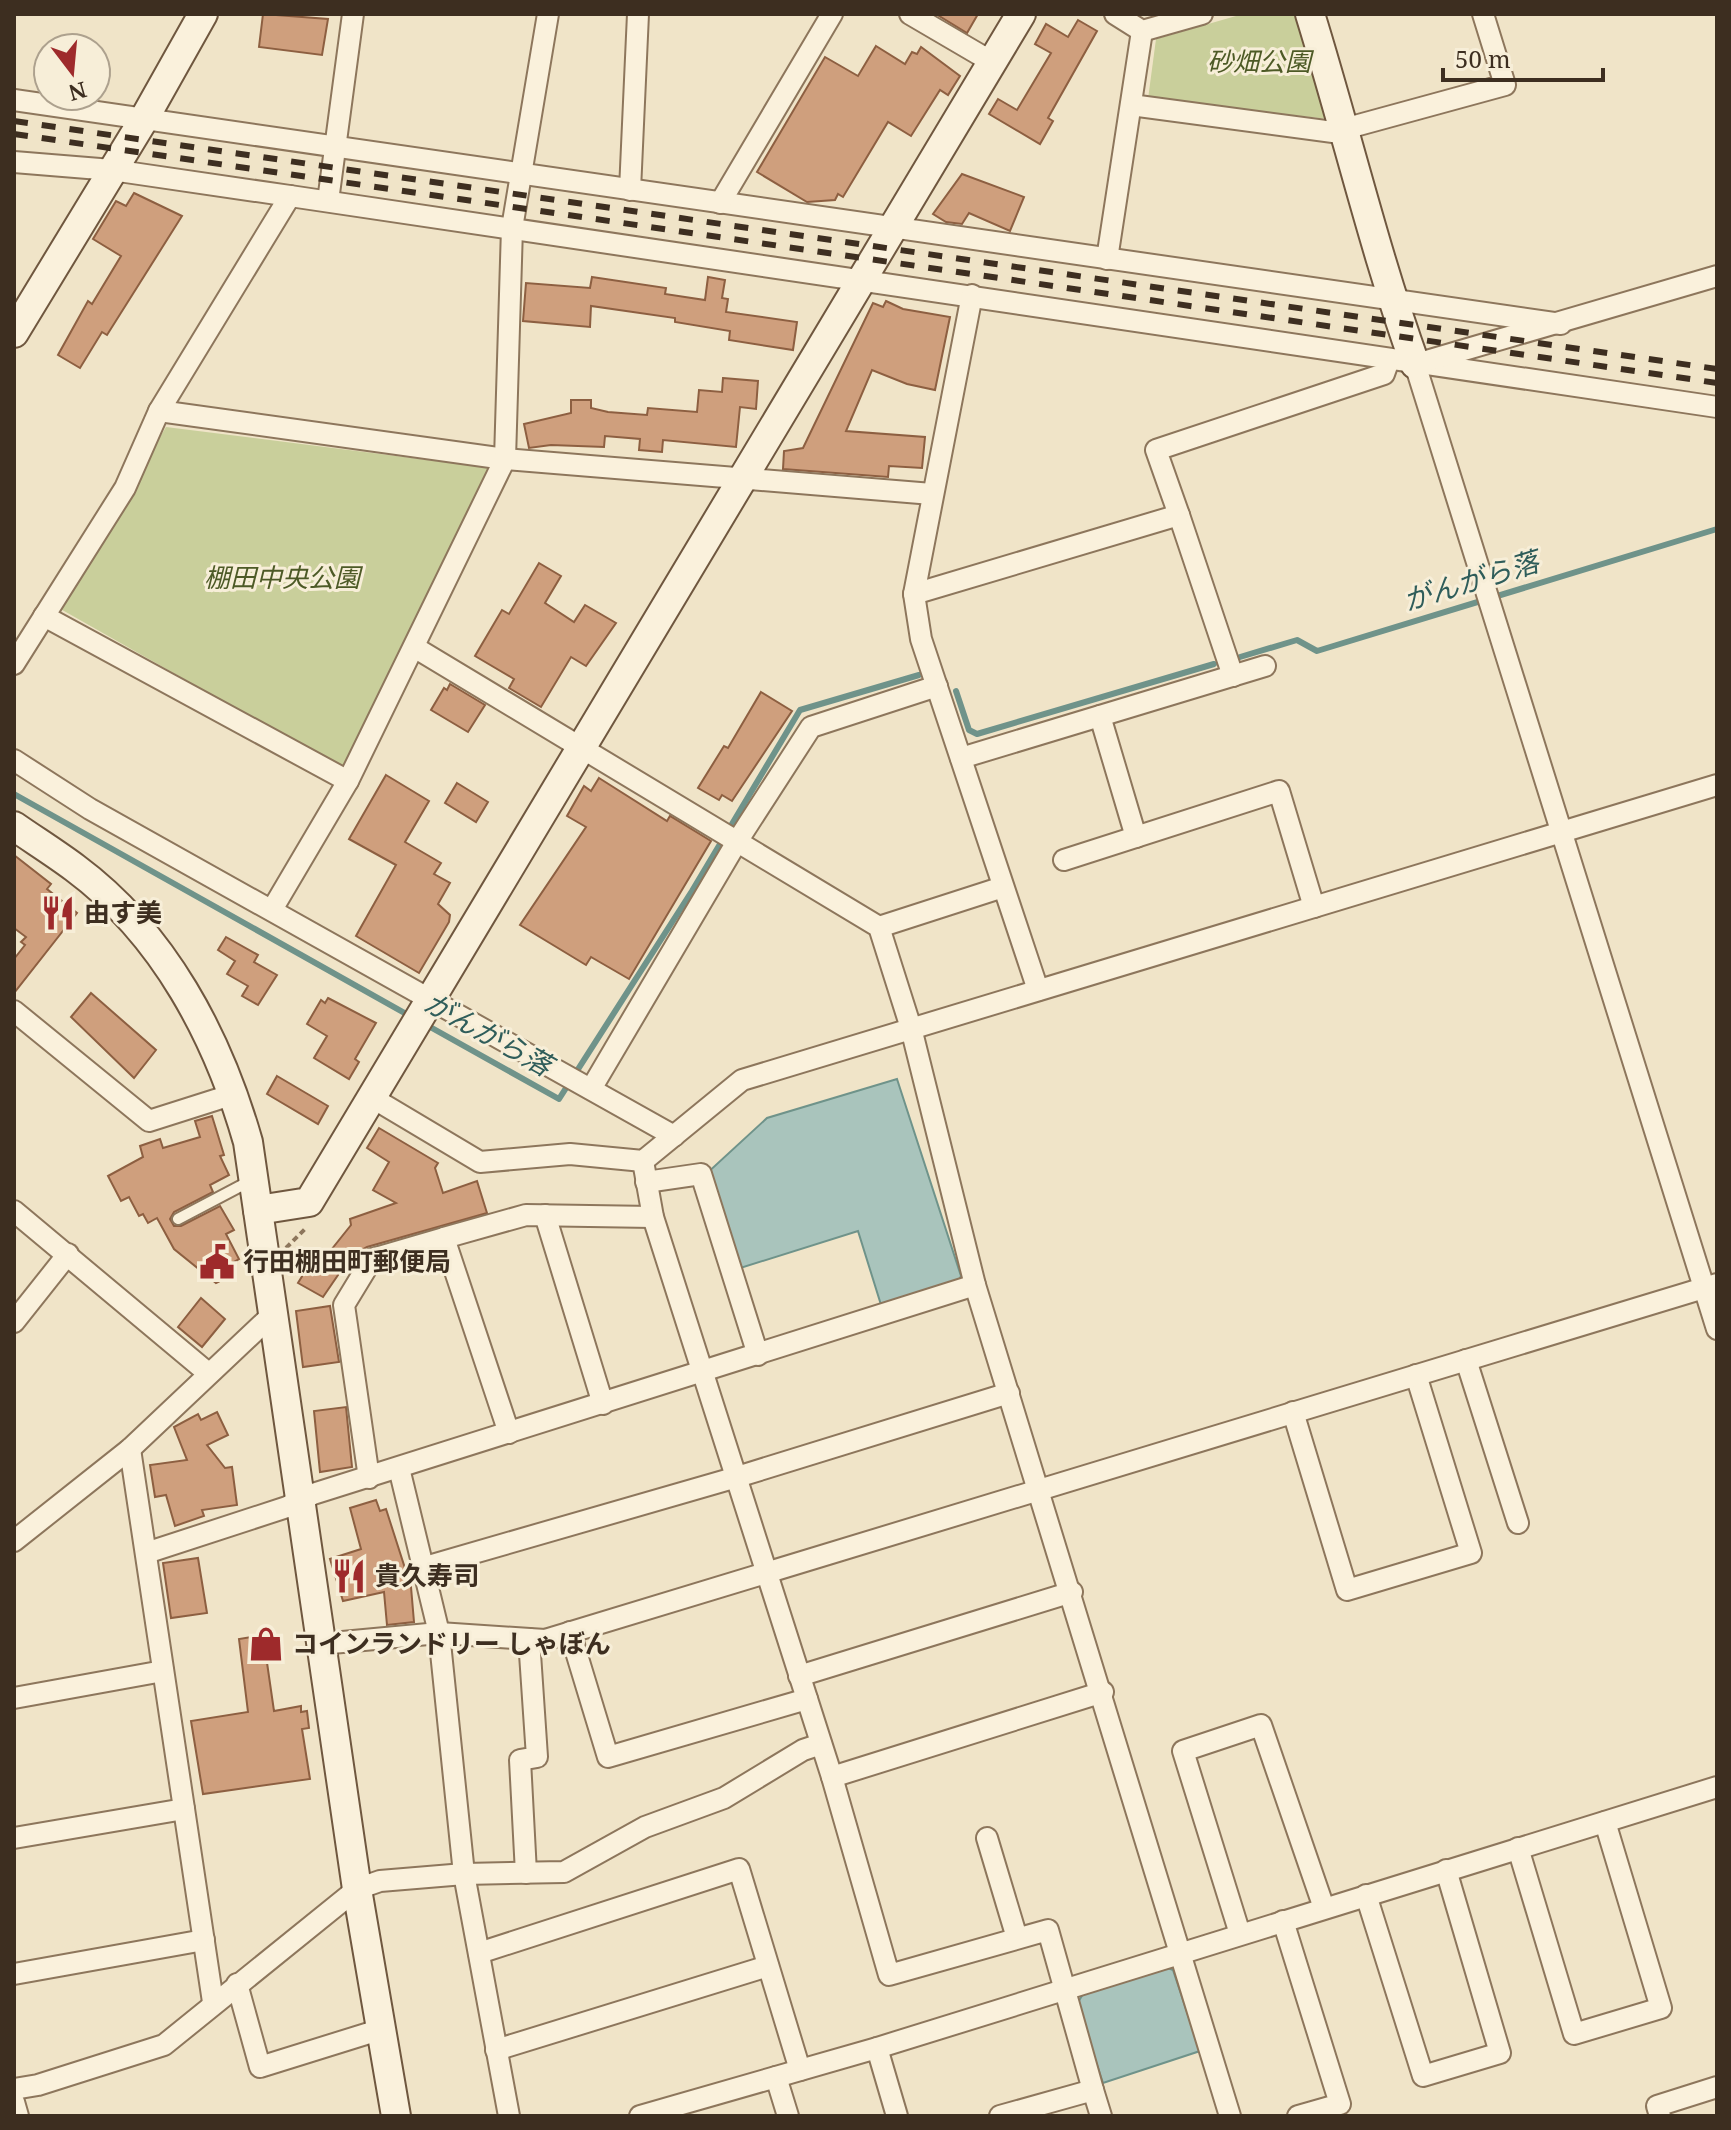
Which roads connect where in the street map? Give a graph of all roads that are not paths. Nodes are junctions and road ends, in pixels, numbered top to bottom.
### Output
1 (203, 14) edge
2 (353, 14) edge
3 (548, 14) edge
4 (638, 14) edge
5 (832, 14) edge
6 (910, 14) edge
7 (1021, 14) edge
8 (1115, 14) edge
9 (1202, 14) edge
10 (1310, 14) edge
11 (1483, 14) edge
12 (1142, 31) junction
13 (992, 62) junction
14 (14, 100) edge
15 (1131, 105) junction
16 (144, 119) junction
17 (1346, 131) junction
18 (333, 147) junction
19 (14, 162) edge
20 (112, 170) junction
21 (519, 173) junction
22 (630, 190) junction
23 (290, 196) junction
24 (328, 201) junction
25 (720, 203) junction
26 (512, 228) junction
27 (893, 228) junction
28 (1107, 259) junction
29 (1717, 276) edge
30 (862, 279) junction
31 (972, 295) junction
32 (1392, 300) junction
33 (1561, 324) junction
34 (14, 333) edge
35 (1402, 362) junction
36 (1717, 407) edge
37 (159, 411) junction
38 (505, 459) junction
39 (743, 478) junction
40 (932, 494) junction
41 (1179, 515) junction
42 (914, 594) junction
43 (44, 616) junction
44 (414, 647) junction
45 (14, 664) edge
46 (1265, 666) dead end
47 (1233, 676) junction
48 (937, 686) junction
49 (1100, 716) junction
50 (582, 747) junction
51 (961, 758) junction
52 (14, 760) edge
53 (348, 781) junction
54 (1717, 785) edge
55 (14, 826) edge
56 (1562, 833) junction
57 (1136, 837) junction
58 (738, 839) junction
59 (1064, 860) dead end
60 (1003, 887) junction
61 (1314, 907) junction
62 (273, 908) junction
63 (879, 927) junction
64 (1038, 990) junction
65 (14, 1011) edge
66 (423, 1012) junction
67 (911, 1028) junction
68 (591, 1089) junction
69 (234, 1094) junction
70 (371, 1097) junction
71 (674, 1136) junction
72 (643, 1161) junction
73 (646, 1182) junction
74 (255, 1193) junction
75 (14, 1211) edge
76 (545, 1215) junction
77 (653, 1217) junction
78 (178, 1219) dead end
79 (444, 1238) junction
80 (68, 1254) junction
81 (975, 1285) junction
82 (1710, 1286) edge
83 (273, 1314) junction
84 (14, 1322) edge
85 (1717, 1329) edge
86 (758, 1355) junction
87 (1466, 1360) junction
88 (208, 1373) junction
89 (705, 1373) junction
90 (1416, 1375) junction
91 (1009, 1393) junction
92 (603, 1404) junction
93 (1293, 1412) junction
94 (509, 1433) junction
95 (130, 1449) junction
96 (399, 1468) junction
97 (737, 1477) junction
98 (369, 1478) junction
99 (1040, 1489) junction
100 (300, 1500) junction
101 (1518, 1523) dead end
102 (14, 1541) edge
103 (146, 1553) junction
104 (425, 1567) junction
105 (766, 1574) junction
106 (1072, 1592) junction
107 (570, 1632) junction
108 (439, 1633) junction
109 (529, 1639) junction
110 (321, 1644) junction
111 (163, 1671) junction
112 (799, 1676) junction
113 (1103, 1692) junction
114 (14, 1698) edge
115 (807, 1699) junction
116 (821, 1744) junction
117 (832, 1777) junction
118 (1717, 1787) edge
119 (184, 1809) junction
120 (1605, 1822) junction
121 (14, 1838) edge
122 (987, 1838) dead end
123 (1518, 1848) junction
124 (1446, 1870) junction
125 (526, 1873) junction
126 (464, 1874) junction
127 (357, 1889) junction
128 (1366, 1895) junction
129 (1324, 1908) junction
130 (1283, 1921) junction
131 (1240, 1934) junction
132 (1017, 1938) junction
133 (204, 1940) junction
134 (479, 1953) junction
135 (1179, 1953) junction
136 (768, 1966) junction
137 (14, 1974) edge
138 (237, 1984) junction
139 (1065, 1988) junction
140 (213, 2002) junction
141 (382, 2029) junction
142 (877, 2048) junction
143 (496, 2050) junction
144 (800, 2070) junction
145 (776, 2077) junction
146 (1717, 2087) edge
147 (14, 2089) edge
148 (1093, 2090) junction
149 (14, 2102) edge
150 (18, 2116) edge
151 (396, 2116) edge
152 (509, 2116) edge
153 (640, 2116) edge
154 (788, 2116) edge
155 (897, 2116) edge
156 (1000, 2116) edge
157 (1101, 2116) edge
158 (1230, 2116) edge
159 (1298, 2116) edge
160 (1660, 2116) edge

1 - 16 street
2 - 18 street
3 - 21 street
4 - 22 street
5 - 25 street
6 - 13 street
7 - 13 street
8 - 12 street
9 - 12 street
10 - 17 street
11 - 17 street
12 - 15 street
13 - 27 street
14 - 16 street
15 - 17 street
15 - 28 street
16 - 18 street
16 - 20 street
17 - 32 street
18 - 21 street
18 - 24 street
19 - 20 street
20 - 23 street
20 - 34 street
21 - 22 street
21 - 26 street
22 - 25 street
23 - 24 street
23 - 37 street
24 - 26 street
25 - 27 street
26 - 30 street
26 - 38 street
27 - 28 street
27 - 30 street
28 - 32 street
29 - 33 street
30 - 31 street
30 - 39 street
31 - 35 street
31 - 40 street
32 - 33 street
32 - 35 street
33 - 35 street
35 - 36 street
35 - 41 street
35 - 56 street
37 - 38 street
37 - 43 street
38 - 39 street
38 - 44 street
39 - 40 street
39 - 50 street
40 - 42 street
41 - 42 street
41 - 47 street
42 - 48 street
43 - 45 street
43 - 53 street
44 - 50 street
44 - 53 street
46 - 47 street
47 - 49 street
48 - 51 street
48 - 58 street
49 - 51 street
49 - 57 street
50 - 58 street
50 - 66 street
51 - 60 street
52 - 62 street
53 - 62 street
54 - 56 street
55 - 69 street
56 - 61 street
56 - 82 street
57 - 59 street
57 - 61 street
58 - 63 street
58 - 68 street
60 - 63 street
60 - 64 street
61 - 64 street
62 - 66 street
63 - 67 street
64 - 67 street
65 - 69 street
66 - 68 street
66 - 70 street
67 - 71 street
67 - 81 street
68 - 71 street
69 - 74 street
70 - 72 street
70 - 74 street
71 - 72 street
72 - 73 street
73 - 77 street
73 - 86 street
74 - 78 lane
74 - 83 street
75 - 80 street
76 - 77 street
76 - 79 street
76 - 92 street
77 - 89 street
79 - 94 street
79 - 98 street
80 - 84 street
80 - 88 street
81 - 86 street
81 - 91 street
82 - 85 street
82 - 87 street
83 - 88 street
83 - 100 street
86 - 89 street
87 - 90 street
87 - 101 street
88 - 95 street
89 - 92 street
89 - 97 street
90 - 93 street
90 - 93 street
91 - 97 street
91 - 99 street
92 - 94 street
93 - 99 street
94 - 96 street
95 - 102 street
95 - 103 street
96 - 98 street
96 - 104 street
97 - 104 street
97 - 105 street
98 - 100 street
99 - 105 street
99 - 106 street
100 - 103 street
100 - 110 street
103 - 111 street
104 - 108 street
105 - 107 street
105 - 112 street
106 - 112 street
106 - 113 street
107 - 109 street
107 - 115 street
108 - 109 street
108 - 110 street
108 - 126 street
109 - 125 street
110 - 127 street
111 - 114 street
111 - 119 street
112 - 115 street
113 - 117 street
113 - 135 street
115 - 116 street
116 - 117 street
116 - 125 street
117 - 132 street
118 - 120 street
119 - 121 street
119 - 133 street
120 - 123 street
120 - 123 street
122 - 132 street
123 - 124 street
124 - 128 street
124 - 128 street
125 - 126 street
126 - 127 street
126 - 134 street
127 - 138 street
127 - 141 street
128 - 129 street
129 - 130 street
129 - 131 street
130 - 131 street
130 - 159 street
131 - 135 street
132 - 139 street
133 - 137 street
133 - 140 street
134 - 136 street
134 - 143 street
135 - 139 street
135 - 158 street
136 - 143 street
136 - 144 street
138 - 140 street
138 - 141 street
139 - 142 street
139 - 148 street
140 - 147 street
141 - 151 street
142 - 144 street
142 - 155 street
143 - 152 street
144 - 145 street
145 - 153 street
145 - 154 street
146 - 160 street
148 - 156 street
148 - 157 street
149 - 150 street

